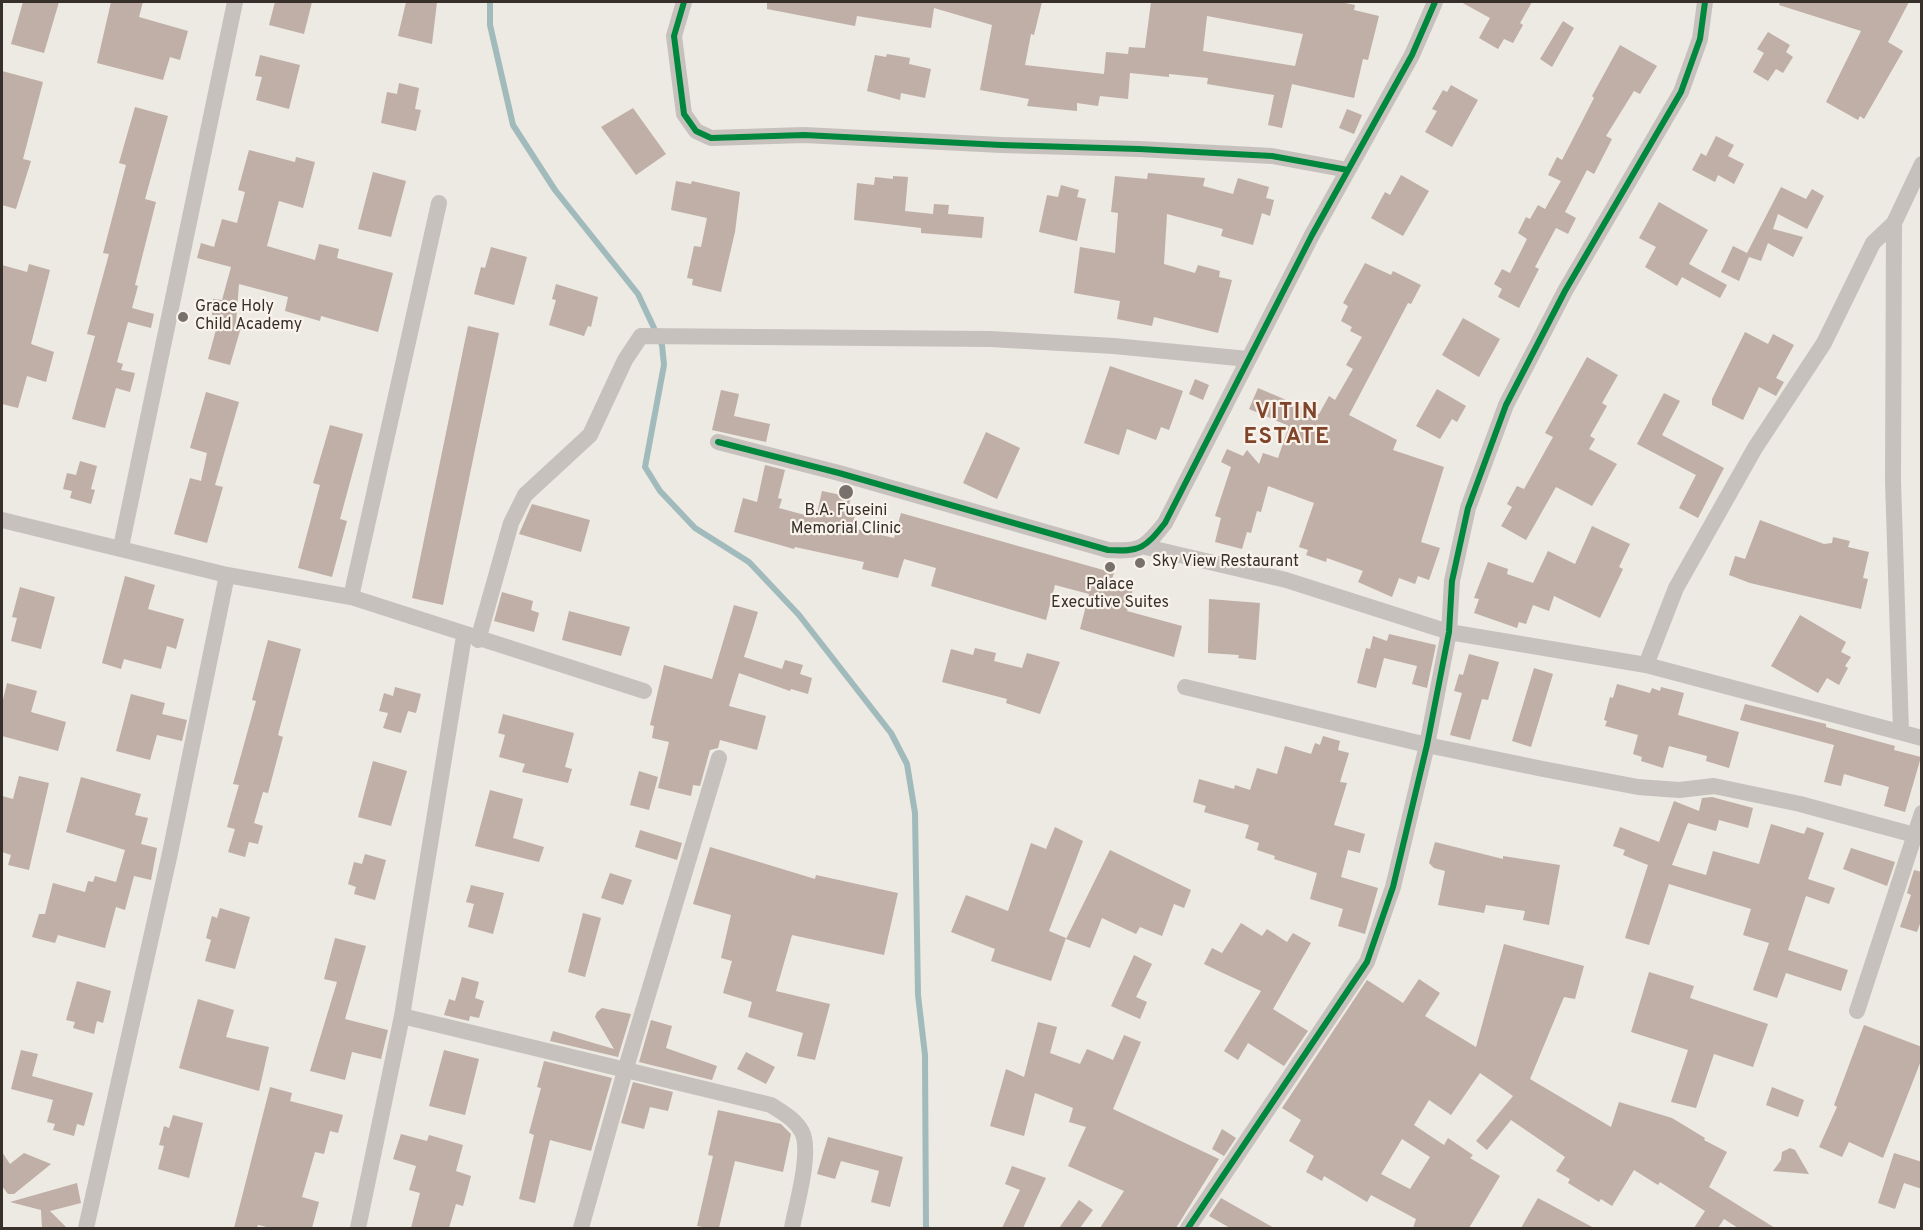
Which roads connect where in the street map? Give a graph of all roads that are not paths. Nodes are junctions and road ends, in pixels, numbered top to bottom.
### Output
1 (235, 2) edge
2 (684, 2) edge
3 (1436, 2) edge
4 (1705, 2) edge
5 (1922, 164) edge
6 (1348, 170) junction
7 (439, 203) dead end
8 (1894, 223) junction
9 (1248, 359) junction
10 (718, 442) dead end
11 (2, 520) edge
12 (121, 547) junction
13 (1146, 547) junction
14 (228, 575) junction
15 (351, 597) junction
16 (1449, 632) junction
17 (471, 638) junction
18 (1646, 664) junction
19 (1185, 687) dead end
20 (644, 691) dead end
21 (1901, 731) junction
22 (1922, 738) edge
23 (1427, 745) junction
24 (719, 758) dead end
25 (1922, 813) edge
26 (1919, 836) edge
27 (1857, 1011) dead end
28 (402, 1016) junction
29 (625, 1071) junction
30 (86, 1228) edge
31 (358, 1228) edge
32 (582, 1228) edge
33 (792, 1228) edge
34 (1188, 1228) edge

1 - 12 street
2 - 6 street
3 - 6 street
4 - 16 street
5 - 8 street
6 - 9 street
7 - 15 street
8 - 18 street
8 - 21 street
9 - 13 street
9 - 17 street
10 - 13 street
11 - 12 street
12 - 14 street
13 - 16 street
14 - 15 street
14 - 30 street
15 - 17 street
16 - 18 street
16 - 23 street
17 - 20 street
17 - 28 street
18 - 21 street
19 - 23 street
21 - 22 street
23 - 26 street
23 - 34 street
24 - 29 street
25 - 26 street
26 - 27 street
28 - 29 street
28 - 31 street
29 - 32 street
29 - 33 street

